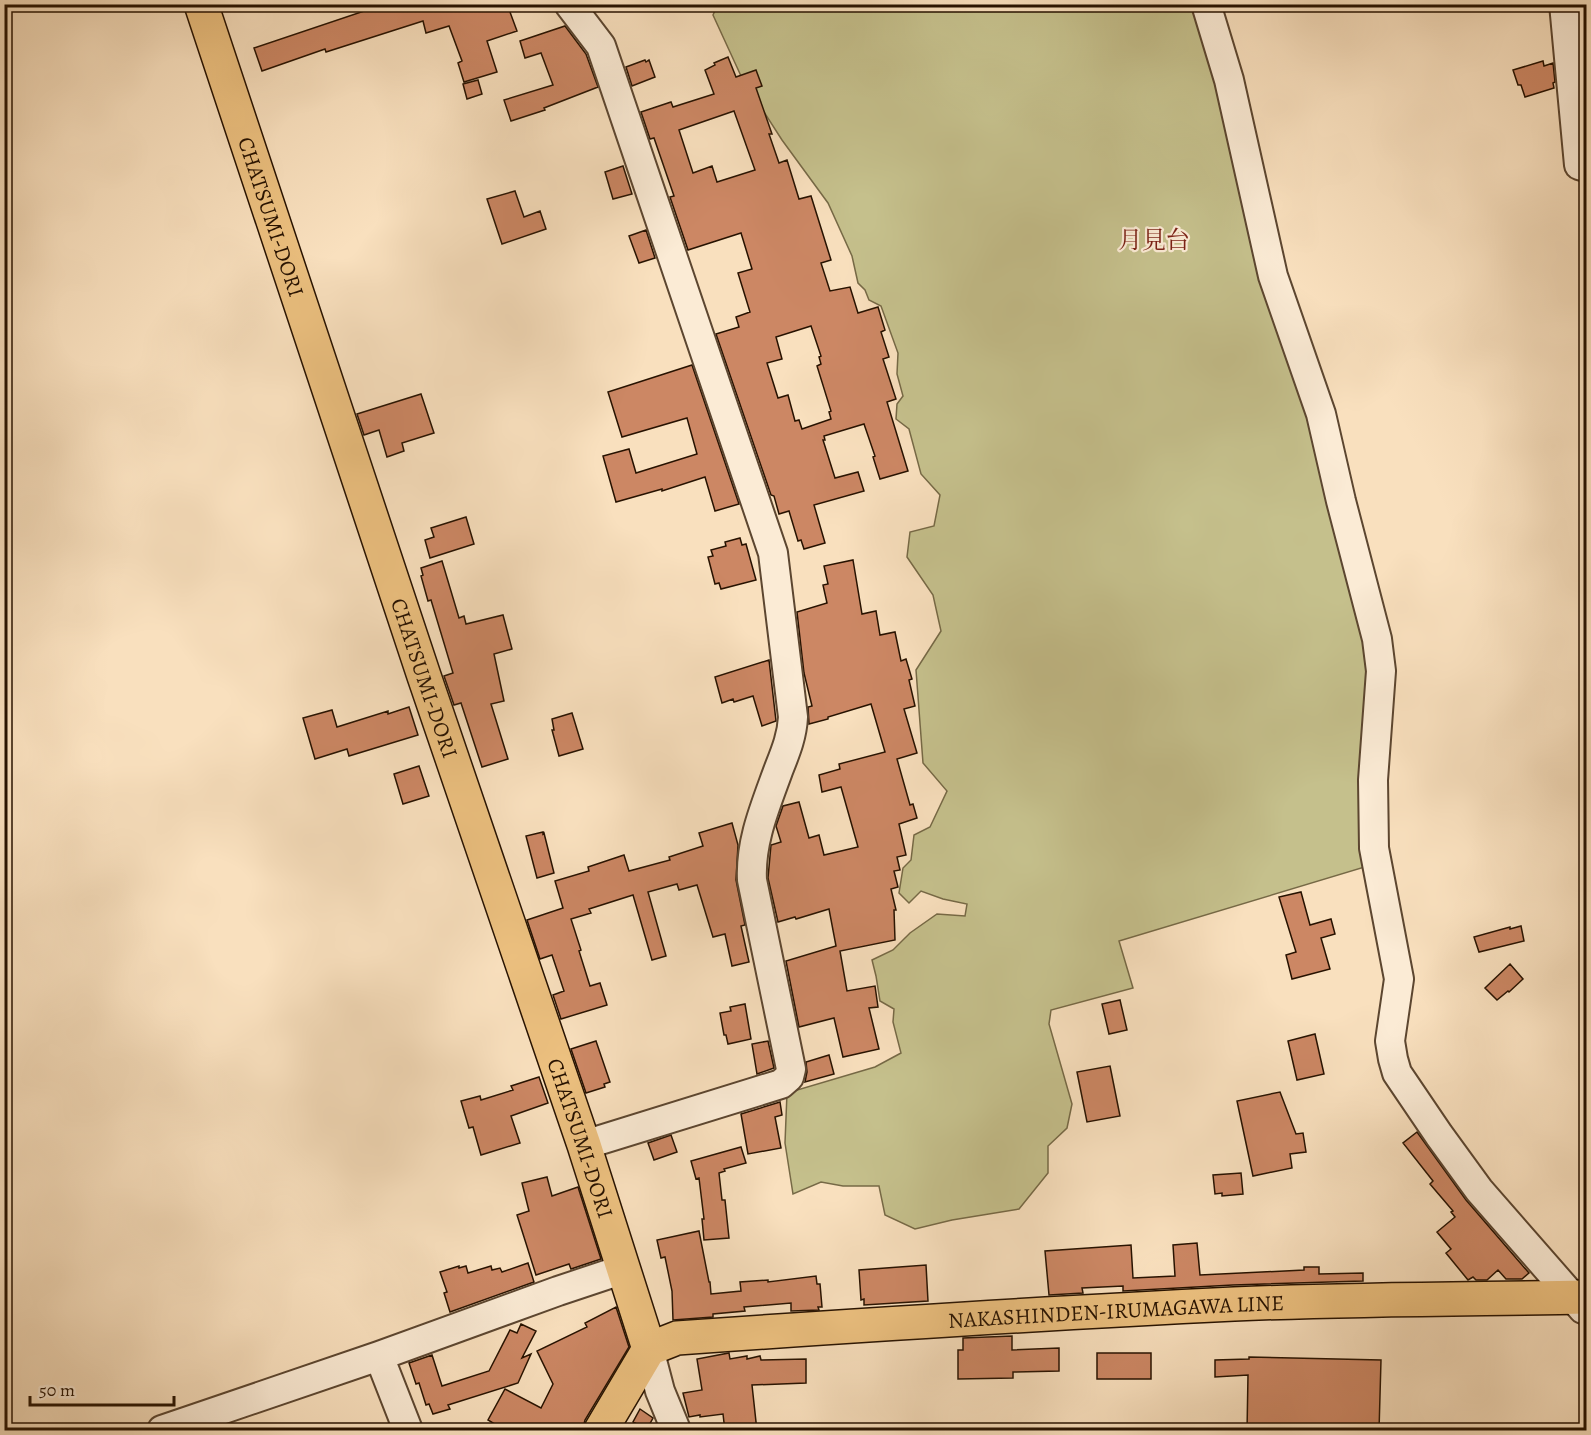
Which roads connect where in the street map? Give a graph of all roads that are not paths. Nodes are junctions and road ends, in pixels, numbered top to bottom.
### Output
1 (201, 4) edge
2 (569, 4) edge
3 (1206, 4) edge
4 (1564, 4) edge
5 (1587, 167) edge
6 (584, 1145) junction
7 (624, 1269) junction
8 (1582, 1302) edge
9 (649, 1350) junction
10 (379, 1356) junction
11 (162, 1431) edge
12 (408, 1431) edge
13 (601, 1431) edge
14 (676, 1431) edge

1 - 6 main road, CHATSUMI-DORI
2 - 6 street
3 - 8 street
4 - 5 street
6 - 7 main road, CHATSUMI-DORI
7 - 9 main road, CHATSUMI-DORI
7 - 10 street
8 - 9 main road, NAKASHINDEN-IRUMAGAWA LINE
9 - 13 main road
9 - 14 street
10 - 11 street
10 - 12 street

